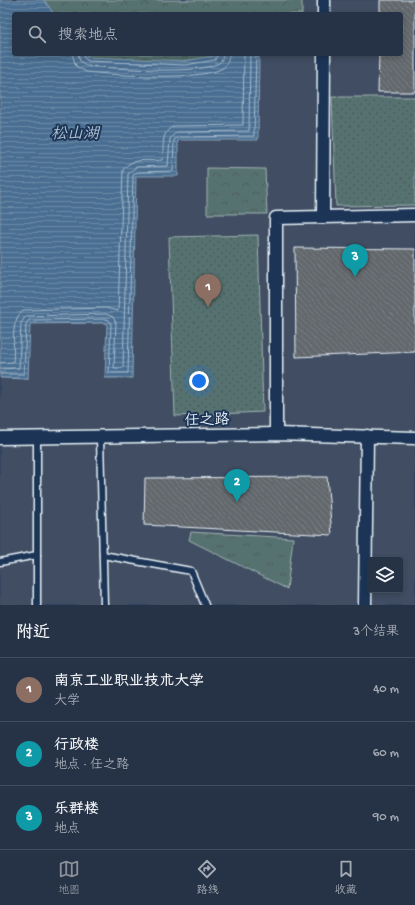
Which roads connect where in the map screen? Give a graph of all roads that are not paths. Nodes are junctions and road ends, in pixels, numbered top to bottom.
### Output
1 (324, 0) edge
2 (324, 12) edge
3 (324, 56) edge
4 (415, 214) edge
5 (323, 217) junction
6 (276, 434) junction
7 (368, 436) junction
8 (100, 437) junction
9 (0, 438) edge
10 (37, 438) junction
11 (415, 438) edge
12 (37, 555) junction
13 (103, 555) junction
14 (0, 562) edge
15 (37, 605) edge
16 (104, 605) edge
17 (205, 605) edge
18 (365, 605) edge

1 - 2 street
3 - 5 street
4 - 5 street
5 - 6 street
6 - 7 street, 任之路
6 - 8 street, 任之路
7 - 11 street, 任之路
7 - 18 street
8 - 10 street, 任之路
8 - 13 lane
9 - 10 street, 任之路
10 - 12 lane
12 - 14 lane
12 - 15 lane
13 - 16 lane
13 - 17 lane

